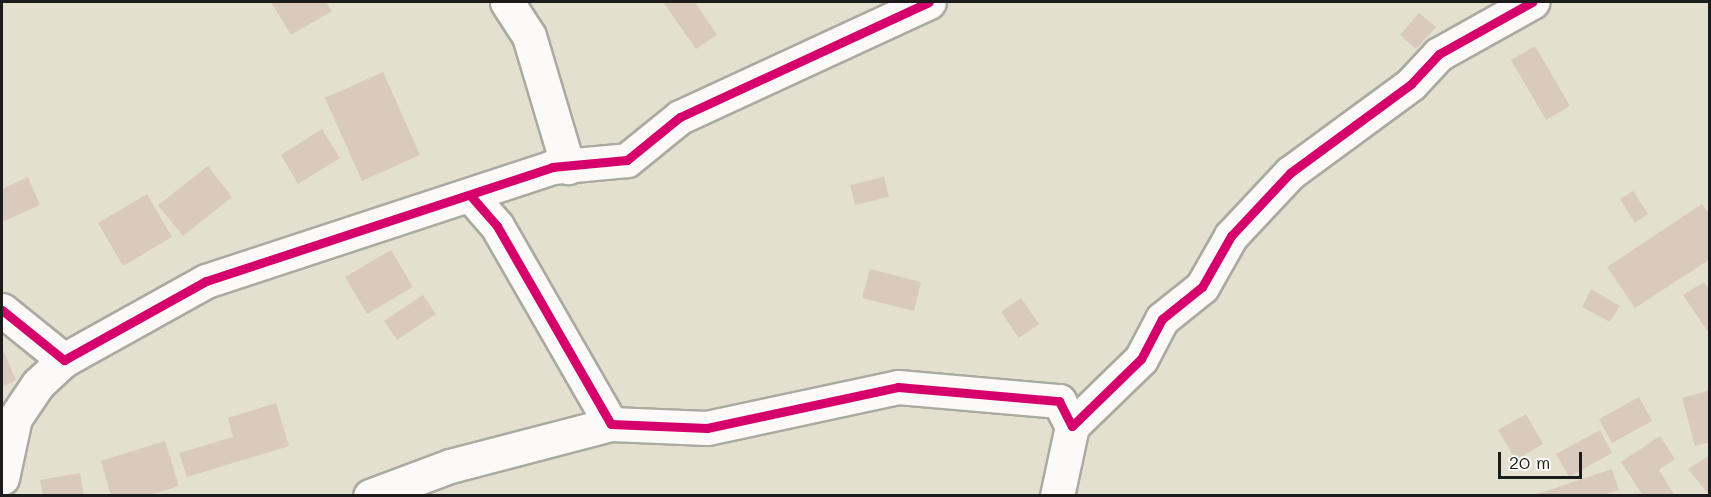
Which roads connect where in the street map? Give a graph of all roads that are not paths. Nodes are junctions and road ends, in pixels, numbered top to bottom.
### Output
1 (507, 2) edge
2 (929, 2) edge
3 (1532, 2) edge
4 (568, 166) junction
5 (470, 195) junction
6 (2, 310) edge
7 (64, 360) junction
8 (611, 424) junction
9 (1072, 426) junction
10 (2, 478) edge
11 (370, 495) edge
12 (1057, 495) edge

1 - 4 street
2 - 4 street
3 - 9 street
4 - 5 street
5 - 7 street
5 - 8 street
6 - 7 street
7 - 10 street
8 - 9 street
8 - 11 street
9 - 12 street

